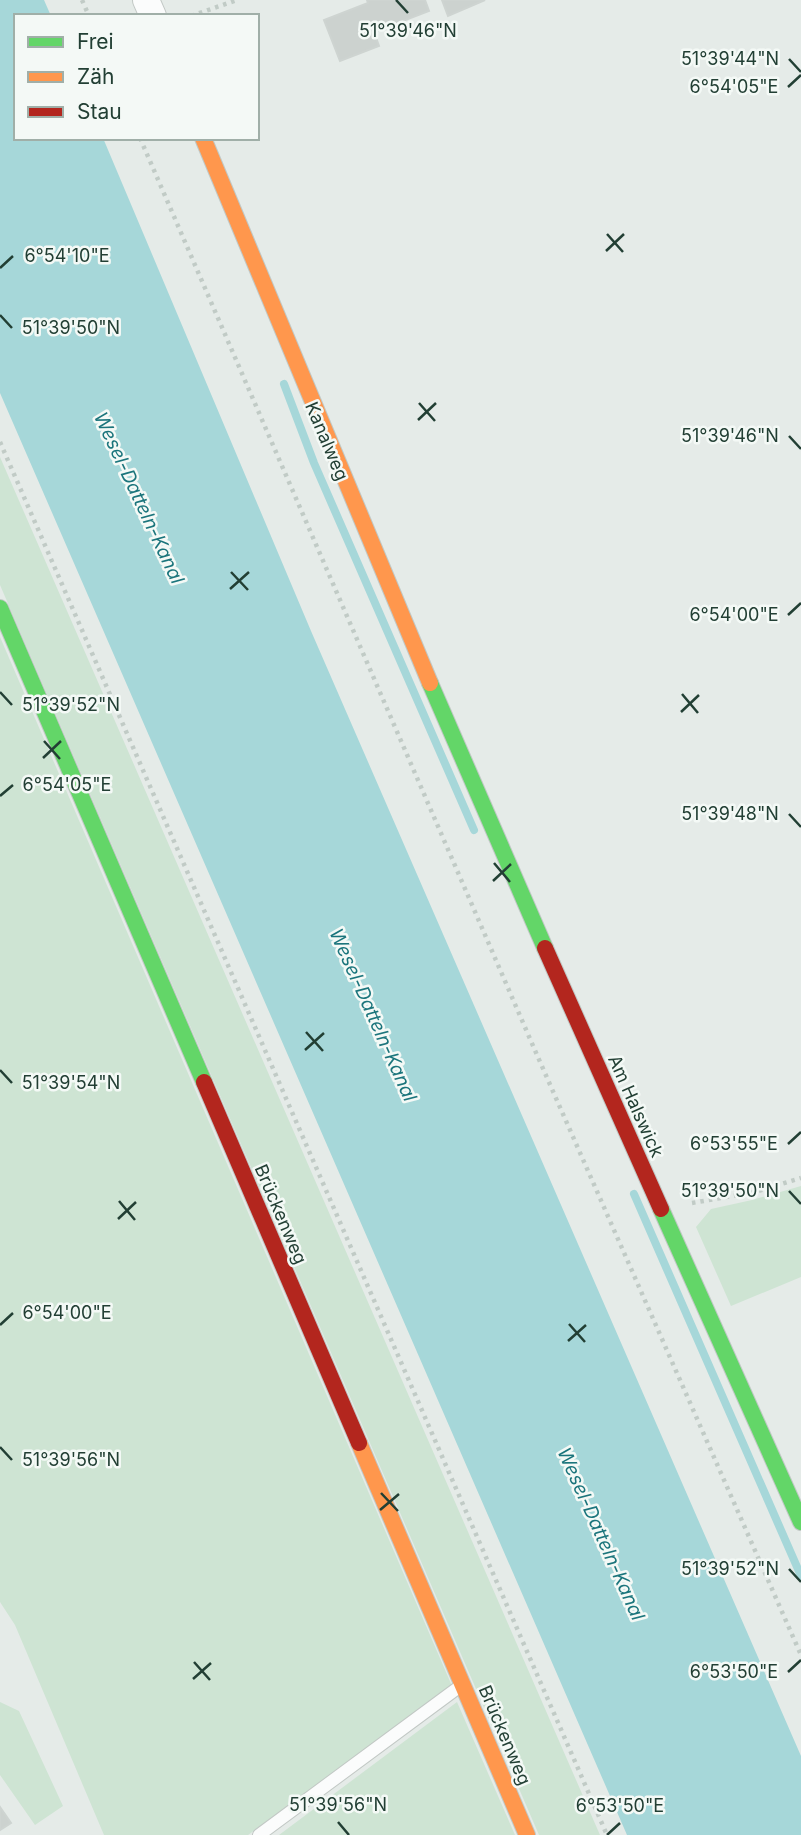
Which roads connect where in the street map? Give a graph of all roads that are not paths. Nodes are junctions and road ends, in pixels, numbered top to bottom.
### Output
1 (204, 140) edge
2 (0, 608) edge
3 (455, 743) joint
4 (801, 1522) edge
5 (462, 1685) junction
6 (259, 1835) edge
7 (527, 1835) edge

1 - 3 street, Kanalweg
2 - 5 street, Brückenweg
3 - 4 street, Am Halswick
5 - 6 lane
5 - 7 street, Brückenweg

